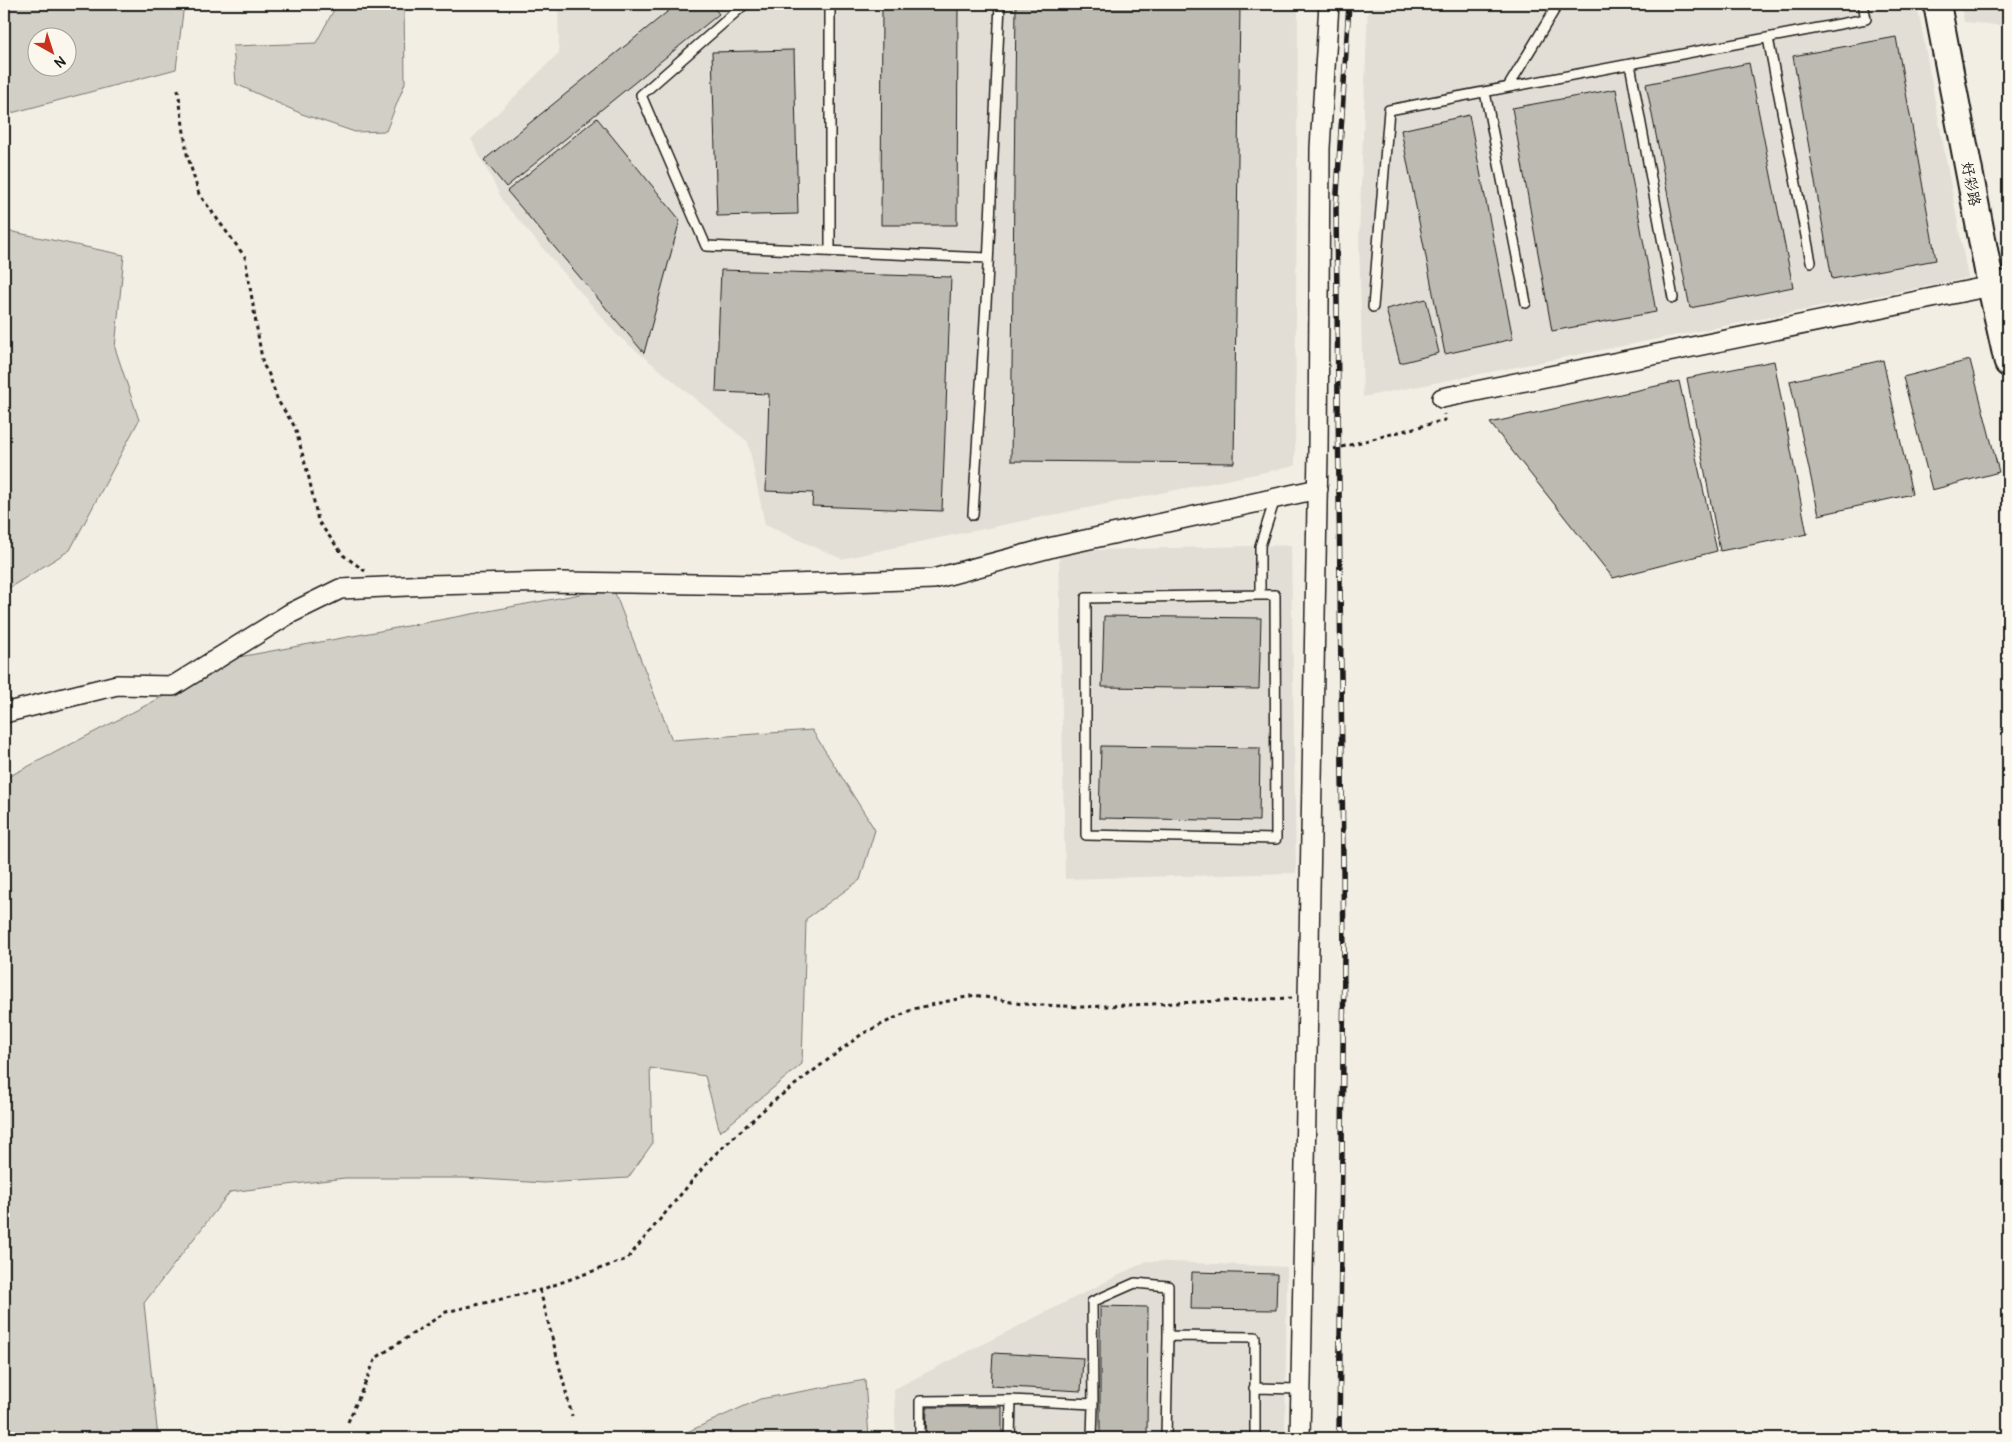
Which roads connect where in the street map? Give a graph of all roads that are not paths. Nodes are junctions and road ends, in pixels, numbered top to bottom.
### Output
1 (745, 4) edge
2 (830, 4) edge
3 (1000, 4) edge
4 (1329, 4) edge
5 (1558, 4) edge
6 (1863, 4) edge
7 (1937, 4) edge
8 (1768, 38) junction
9 (1630, 64) junction
10 (1508, 87) junction
11 (1485, 92) junction
12 (830, 251) junction
13 (988, 258) junction
14 (1811, 262) dead end
15 (1999, 283) edge
16 (1673, 298) dead end
17 (1526, 303) dead end
18 (1373, 306) dead end
19 (2008, 363) edge
20 (1442, 398) road end
21 (1318, 489) junction
22 (1275, 499) junction
23 (973, 515) dead end
24 (1260, 595) junction
25 (4, 713) edge
26 (1168, 1336) junction
27 (1254, 1388) junction
28 (1301, 1389) junction
29 (1012, 1400) junction
30 (1094, 1404) junction
31 (920, 1438) edge
32 (1010, 1438) edge
33 (1092, 1438) edge
34 (1166, 1438) edge
35 (1255, 1438) edge
36 (1300, 1438) edge

1 - 12 lane
2 - 12 lane
3 - 13 lane
4 - 21 street
5 - 10 lane
6 - 8 lane
7 - 15 street, 好彩路
8 - 9 lane
8 - 14 lane
9 - 10 lane
9 - 16 lane
10 - 11 lane
11 - 17 lane
11 - 18 lane
12 - 13 lane
13 - 23 lane
15 - 19 street, 好彩路
15 - 20 street
21 - 22 street
21 - 28 street
22 - 24 lane
22 - 25 street
24 - 24 lane
26 - 27 lane
26 - 30 lane
26 - 34 lane
27 - 28 lane
27 - 35 lane
28 - 36 street
29 - 30 lane
29 - 31 lane
29 - 32 lane
30 - 33 lane

